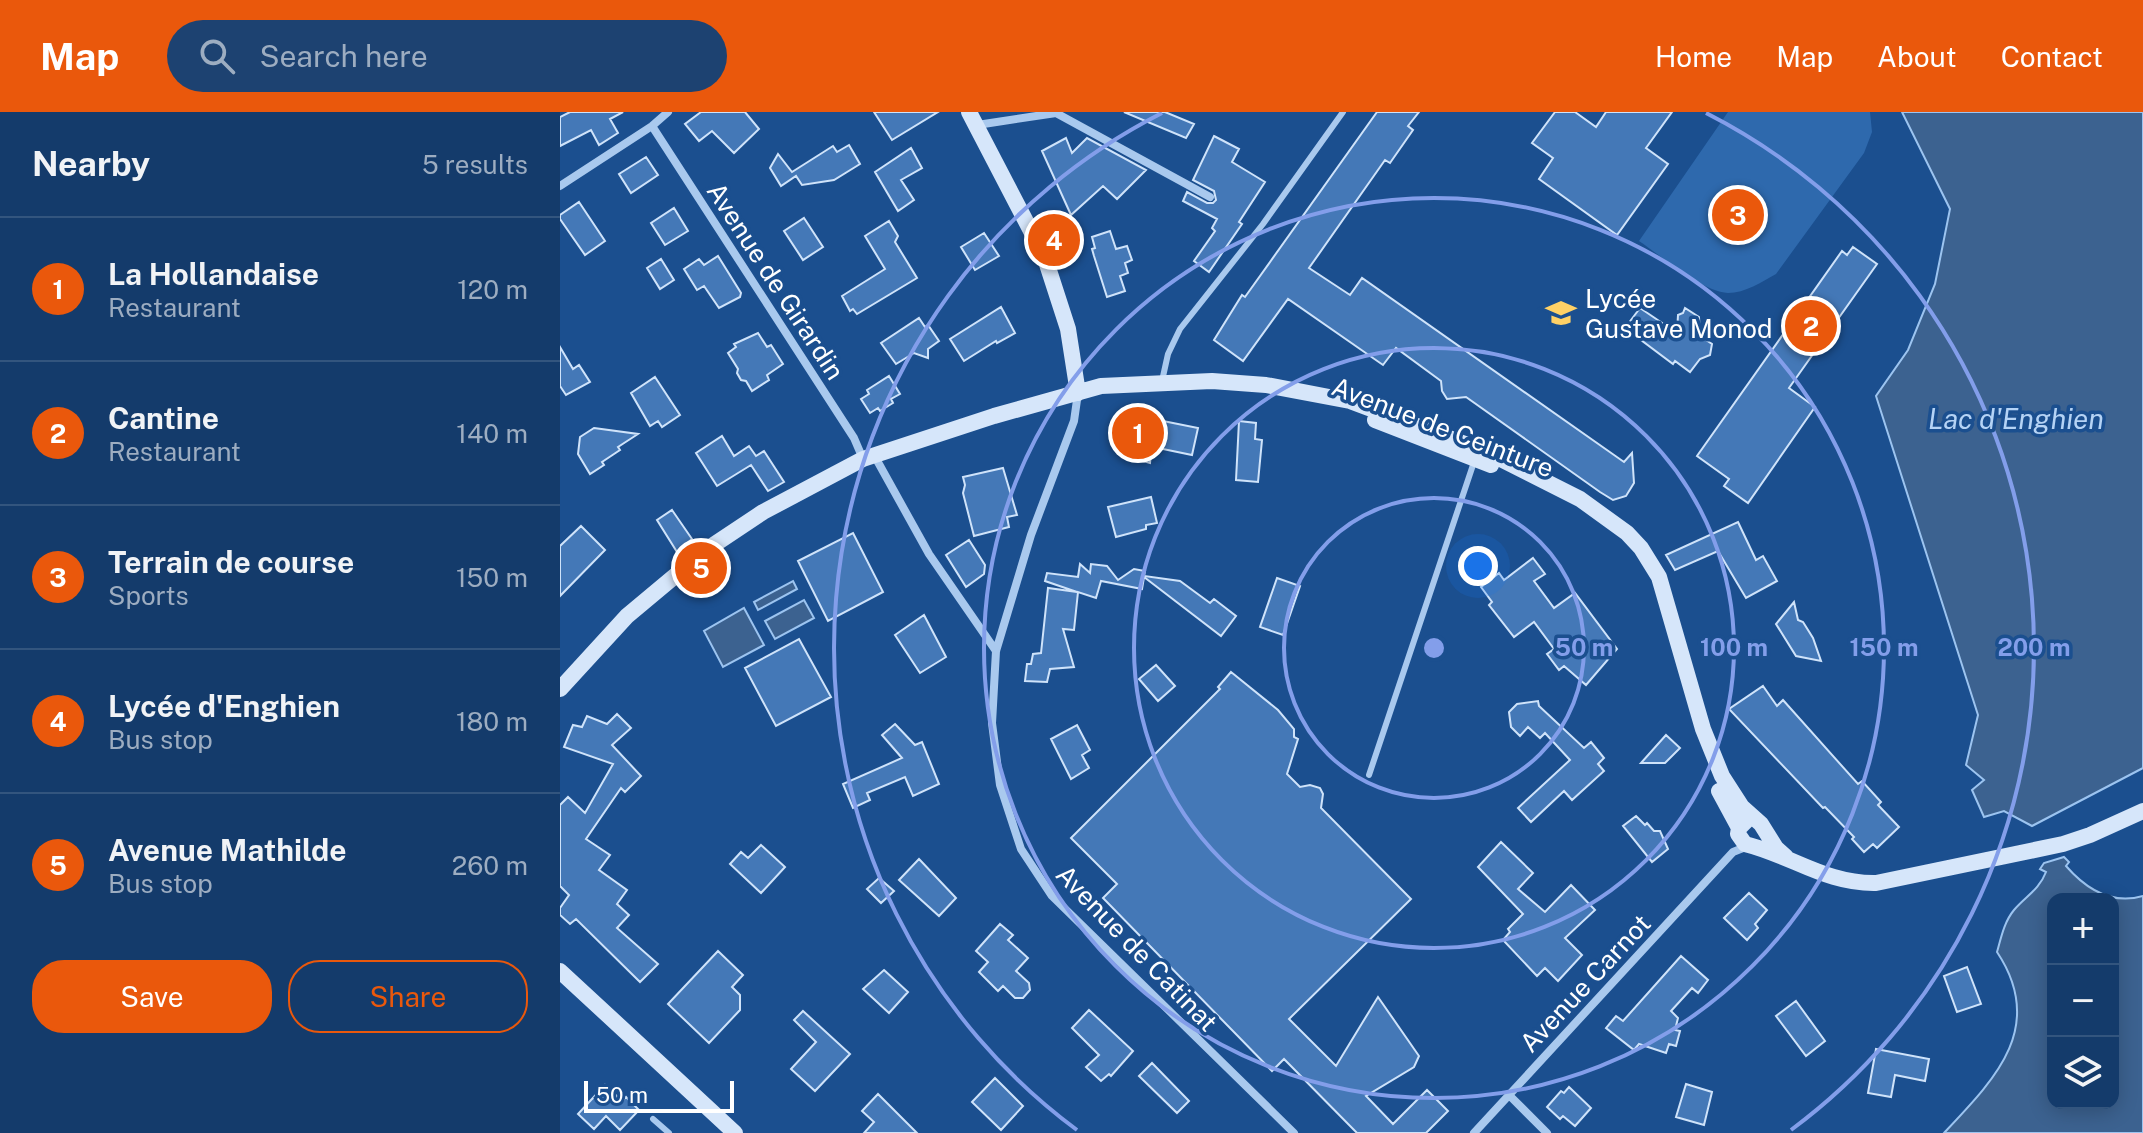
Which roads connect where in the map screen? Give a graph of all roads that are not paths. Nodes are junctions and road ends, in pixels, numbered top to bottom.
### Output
1 (668, 112) edge
2 (1343, 112) edge
3 (972, 118) edge
4 (652, 126) junction
5 (560, 186) edge
6 (1210, 197) dead end
7 (1161, 385) junction
8 (1078, 393) junction
9 (869, 457) junction
10 (1475, 459) junction
11 (996, 651) junction
12 (560, 689) edge
13 (1369, 775) dead end
14 (2143, 811) edge
15 (1759, 824) junction
16 (1739, 829) junction
17 (1750, 846) junction
18 (1786, 857) junction
19 (1726, 860) junction
20 (560, 971) edge
21 (1509, 1095) junction
22 (653, 1119) dead end
23 (669, 1133) edge
24 (735, 1133) edge
25 (1294, 1133) edge
26 (1474, 1133) edge
27 (1547, 1133) edge

1 - 4 street
2 - 7 lane
3 - 6 street
3 - 8 street
4 - 5 street
4 - 9 street, Avenue de Girardin
7 - 8 street, Avenue de Ceinture
7 - 10 street, Avenue de Ceinture
7 - 15 street, Avenue de Ceinture
8 - 9 street, Avenue de Ceinture
8 - 11 street, Avenue de Catinat
9 - 11 street, Avenue de Girardin
9 - 12 street, Avenue de Ceinture
10 - 13 lane
10 - 16 street, Avenue de Ceinture
11 - 25 street, Avenue de Catinat
14 - 18 street, Avenue de Ceinture
15 - 16 street
15 - 17 street
15 - 18 street, Avenue de Ceinture
16 - 17 street
16 - 19 street, Avenue Carnot
17 - 18 street, Avenue de Ceinture
17 - 19 street, Avenue Carnot
19 - 21 street, Avenue Carnot
20 - 24 street
21 - 26 street, Avenue Carnot
21 - 27 street
22 - 23 lane

